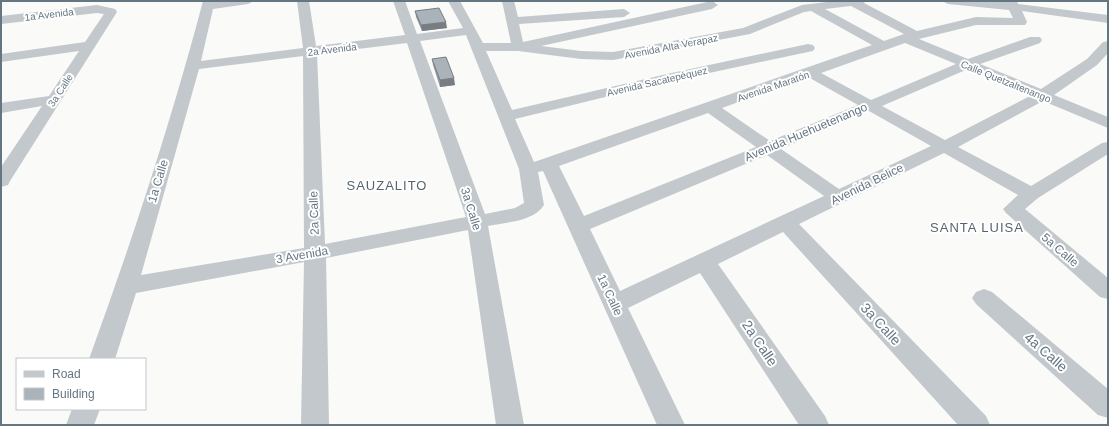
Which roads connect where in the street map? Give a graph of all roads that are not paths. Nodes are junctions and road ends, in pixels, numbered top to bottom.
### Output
1 (248, 1) edge
2 (303, 1) edge
3 (399, 1) edge
4 (454, 1) edge
5 (508, 1) edge
6 (948, 1) edge
7 (849, 2) edge
8 (208, 3) edge
9 (1013, 4) edge
10 (712, 5) dead end
11 (814, 8) junction
12 (97, 9) joint
13 (639, 12) dead end
14 (1108, 19) edge
15 (1, 20) edge
16 (512, 21) junction
17 (471, 31) junction
18 (911, 37) junction
19 (411, 39) junction
20 (1034, 40) dead end
21 (1108, 45) edge
22 (88, 46) junction
23 (883, 46) junction
24 (477, 47) junction
25 (518, 47) junction
26 (808, 48) dead end
27 (310, 51) junction
28 (1, 58) edge
29 (642, 60) junction
30 (966, 65) junction
31 (193, 66) junction
32 (812, 72) junction
33 (668, 78) junction
34 (1043, 95) junction
35 (53, 100) junction
36 (871, 105) junction
37 (1, 108) edge
38 (711, 108) junction
39 (507, 116) junction
40 (1108, 122) edge
41 (946, 146) junction
42 (1108, 147) edge
43 (769, 148) junction
44 (539, 166) junction
45 (3, 175) edge
46 (1031, 194) junction
47 (839, 198) junction
48 (534, 205) joint
49 (477, 220) junction
50 (786, 223) junction
51 (578, 226) junction
52 (315, 253) junction
53 (704, 261) junction
54 (127, 286) junction
55 (1108, 291) edge
56 (984, 298) dead end
57 (615, 304) junction
58 (102, 358) edge
59 (1108, 406) edge
60 (86, 410) edge
61 (80, 425) edge
62 (315, 425) edge
63 (510, 425) edge
64 (671, 425) edge
65 (815, 425) edge
66 (976, 425) edge

1 - 8 street
2 - 27 street, 2a Calle
3 - 19 street, 3a Calle
4 - 17 street, 1a Calle
5 - 16 street
6 - 9 street
7 - 11 street, Avenida Alta Verapaz
7 - 18 street, Calle Quetzaltenango
8 - 31 street, 1a Calle
9 - 14 street
9 - 18 street, Avenida Maratón
10 - 25 street
11 - 23 street
11 - 29 street, Avenida Alta Verapaz
12 - 15 street, 1a Avenida
12 - 22 street, 3a Calle
13 - 16 street
16 - 25 street
17 - 19 street, 2a Avenida
17 - 24 street, 1a Calle
18 - 23 street, Avenida Maratón
18 - 30 street, Calle Quetzaltenango
19 - 27 street, 2a Avenida
19 - 49 street, 3a Calle
20 - 30 street, Avenida Huehuetenango
21 - 34 street, Avenida Belice
22 - 28 street
22 - 35 street, 3a Calle
23 - 32 street, Avenida Maratón
24 - 25 street, Avenida Alta Verapaz
24 - 39 street, 1a Calle
25 - 29 street, Avenida Alta Verapaz
26 - 33 street, Avenida Sacatepéquez
27 - 31 street, 2a Avenida
27 - 52 street, 2a Calle
29 - 33 street
30 - 34 street, Calle Quetzaltenango
30 - 36 street, Avenida Huehuetenango
31 - 54 street, 1a Calle
32 - 36 street
32 - 38 street, Avenida Maratón
33 - 39 street, Avenida Sacatepéquez
34 - 40 street, Calle Quetzaltenango
34 - 41 street, Avenida Belice
35 - 37 street
35 - 45 street, 3a Calle
36 - 41 street
36 - 43 street, Avenida Huehuetenango
38 - 43 street
38 - 44 street, Avenida Maratón
39 - 44 street, 1a Calle
41 - 46 street
41 - 47 street, Avenida Belice
42 - 46 street
43 - 47 street
43 - 51 street, Avenida Huehuetenango
44 - 48 street, 1a Calle
44 - 51 street, 1a Calle
46 - 55 street, 5a Calle
47 - 50 street, Avenida Belice
48 - 49 street, 3 Avenida
49 - 52 street, 3 Avenida
49 - 63 street, 3a Calle
50 - 53 street, Avenida Belice
50 - 66 street, 3a Calle
51 - 57 street, 1a Calle
52 - 54 street, 3 Avenida
52 - 62 street, 2a Calle
53 - 57 street, Avenida Belice
53 - 65 street, 2a Calle
54 - 58 street, 1a Calle
56 - 59 street, 4a Calle
57 - 64 street, 1a Calle
60 - 61 street

